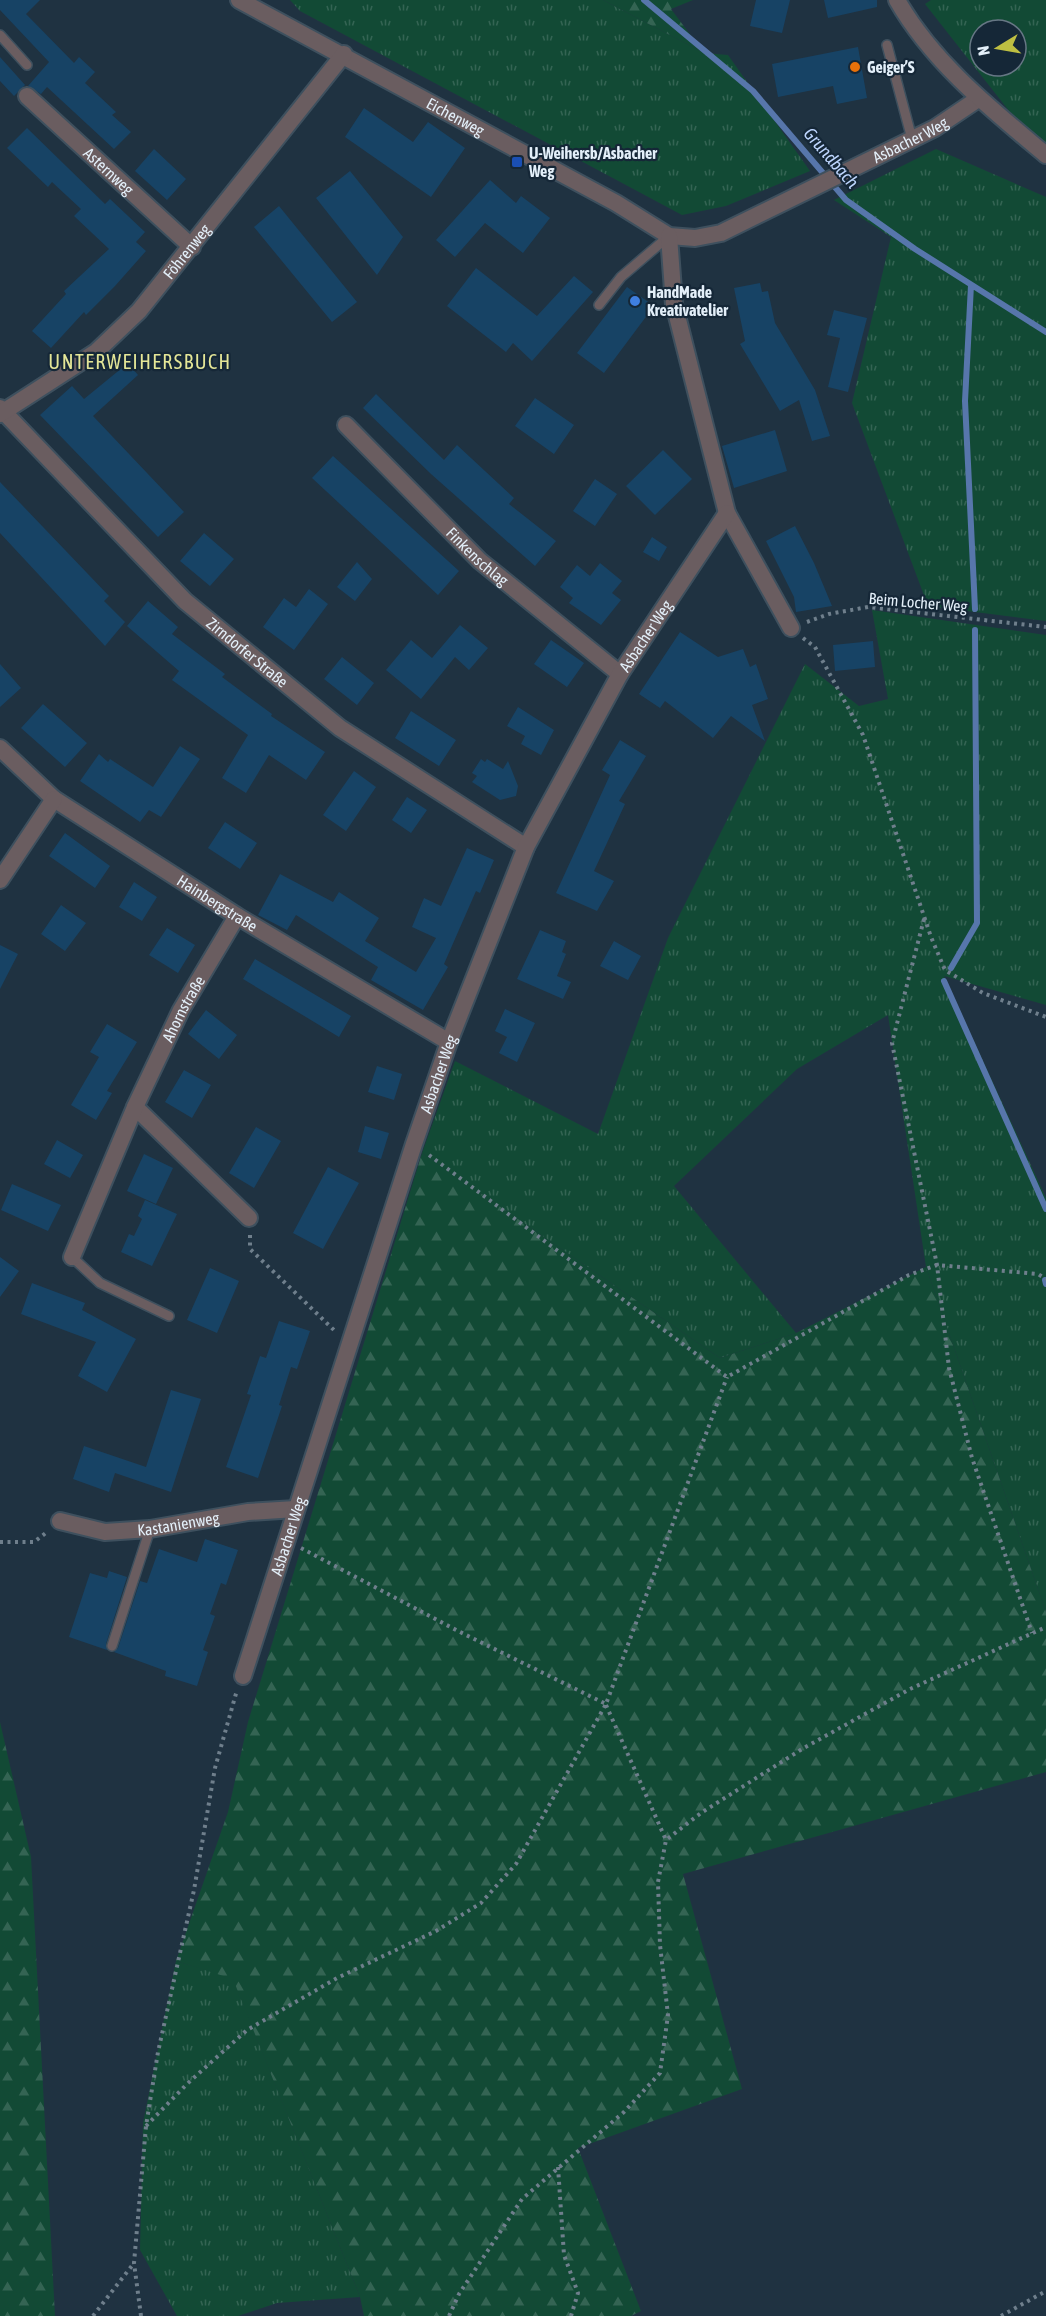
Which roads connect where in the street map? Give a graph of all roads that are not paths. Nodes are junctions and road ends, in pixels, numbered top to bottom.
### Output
1 (239, 0) edge
2 (897, 0) edge
3 (0, 35) edge
4 (887, 45) dead end
5 (344, 54) junction
6 (27, 65) dead end
7 (27, 96) dead end
8 (978, 99) junction
9 (912, 139) junction
10 (1046, 154) edge
11 (669, 236) junction
12 (192, 247) junction
13 (599, 305) dead end
14 (1, 411) edge
15 (346, 425) dead end
16 (727, 513) junction
17 (791, 628) road end
18 (620, 674) junction
19 (0, 748) edge
20 (54, 799) junction
21 (526, 847) junction
22 (0, 880) edge
23 (237, 916) junction
24 (449, 1042) junction
25 (135, 1107) junction
26 (249, 1218) road end
27 (72, 1257) joint
28 (169, 1316) dead end
29 (296, 1509) junction
30 (60, 1521) road end
31 (150, 1529) junction
32 (112, 1647) dead end
33 (243, 1676) road end

1 - 5 street, Eichenweg
2 - 8 street
3 - 6 lane
4 - 9 lane
5 - 11 street, Eichenweg
5 - 12 street, Föhrenweg
7 - 12 street, Asternweg
8 - 9 street, Asbacher Weg
8 - 10 street
9 - 11 street, Asbacher Weg
11 - 13 lane
11 - 16 street
12 - 14 street, Föhrenweg
14 - 21 street, Zirndorfer Straße
15 - 18 street, Finkenschlag
16 - 17 street
16 - 18 street, Asbacher Weg
18 - 21 street, Asbacher Weg
19 - 20 street, Hainbergstraße
20 - 22 street
20 - 23 street, Hainbergstraße
21 - 24 street, Asbacher Weg
23 - 24 street, Hainbergstraße
23 - 25 street, Ahornstraße
24 - 29 street, Asbacher Weg
25 - 26 street
25 - 27 street, Ahornstraße
27 - 28 lane
29 - 31 street, Kastanienweg
29 - 33 street, Asbacher Weg
30 - 31 street, Kastanienweg
31 - 32 lane

